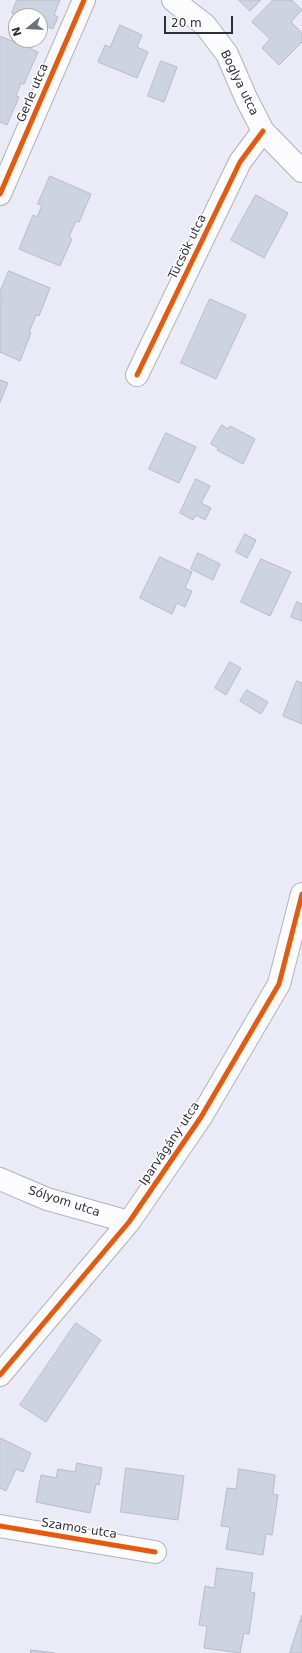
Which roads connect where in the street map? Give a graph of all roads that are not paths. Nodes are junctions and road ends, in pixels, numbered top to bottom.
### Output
1 (84, 0) edge
2 (173, 0) edge
3 (196, 7) edge
4 (263, 131) junction
5 (302, 171) edge
6 (0, 194) edge
7 (137, 375) dead end
8 (302, 894) edge
9 (0, 1179) edge
10 (129, 1222) junction
11 (0, 1375) edge
12 (0, 1526) edge
13 (155, 1552) dead end

1 - 6 street, Gerle utca
2 - 3 street, Boglya utca
3 - 4 street, Boglya utca
4 - 5 street, Boglya utca
4 - 7 street, Tücsök utca
8 - 10 street, Iparvágány utca
9 - 10 street, Sólyom utca
10 - 11 street, Iparvágány utca
12 - 13 street, Szamos utca

